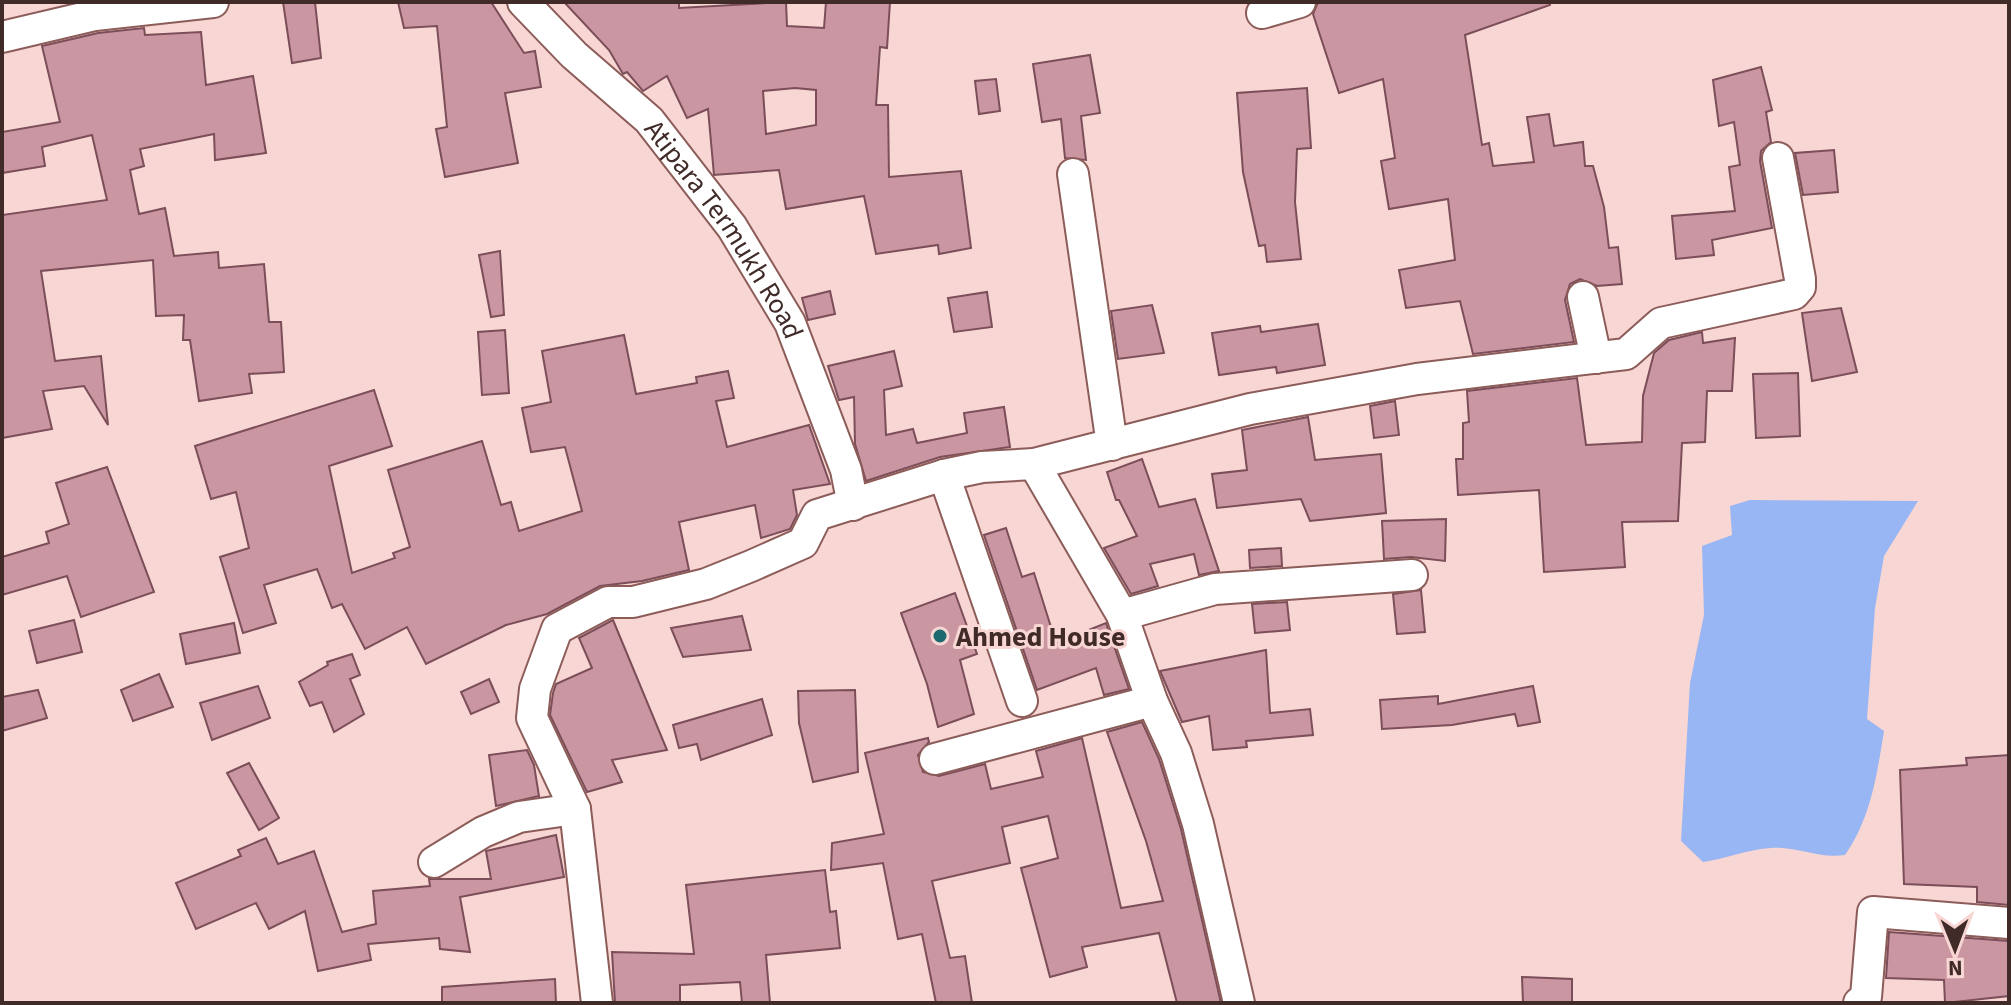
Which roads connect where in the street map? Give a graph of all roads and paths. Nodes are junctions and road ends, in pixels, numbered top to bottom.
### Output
1 (213, 2) edge
2 (523, 2) edge
3 (1300, 2) edge
4 (1262, 13) dead end
5 (2, 37) edge
6 (1778, 158) dead end
7 (1073, 174) dead end
8 (1583, 297) dead end
9 (1596, 358) junction
10 (1112, 445) junction
11 (1034, 464) junction
12 (944, 475) junction
13 (853, 505) junction
14 (1412, 575) dead end
15 (1122, 615) junction
16 (1022, 701) dead end
17 (1152, 701) junction
18 (935, 759) dead end
19 (575, 809) junction
20 (434, 862) dead end
21 (2009, 923) edge
22 (597, 1003) edge
23 (1239, 1003) edge
24 (1859, 1003) edge

1 - 5 street
2 - 13 street, Atipara Termukh Road
3 - 4 street
6 - 9 street
7 - 10 street
8 - 9 street
9 - 10 street
10 - 11 street
11 - 12 street
11 - 15 street
12 - 13 street
12 - 16 street
13 - 19 street
14 - 15 street
15 - 17 street
17 - 18 street
17 - 23 street
19 - 20 street
19 - 22 street
21 - 24 street

